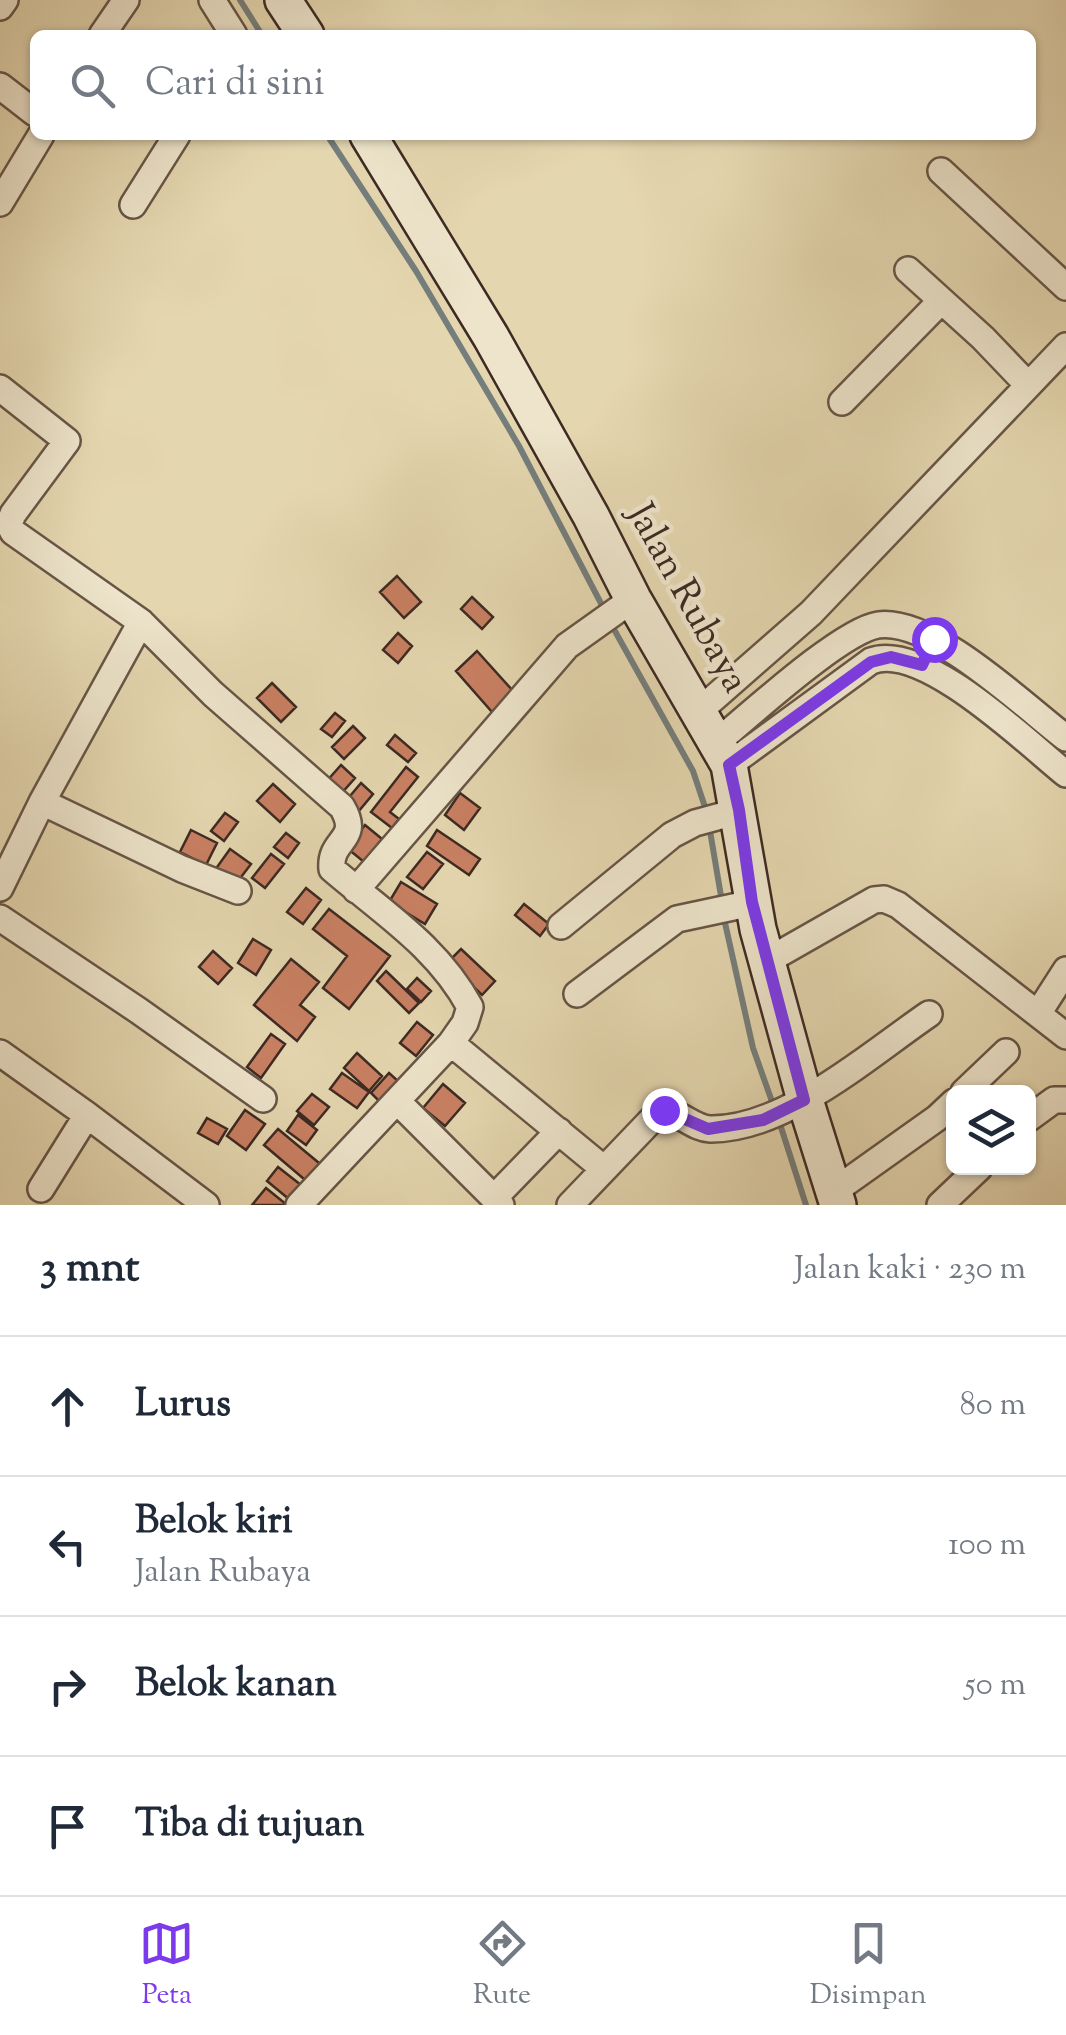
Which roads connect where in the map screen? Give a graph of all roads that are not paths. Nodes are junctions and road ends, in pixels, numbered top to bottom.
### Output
1 (5, 0) edge
2 (126, 0) edge
3 (212, 0) edge
4 (283, 0) edge
5 (0, 7) edge
6 (105, 30) edge
7 (231, 30) edge
8 (303, 30) edge
9 (0, 86) edge
10 (30, 109) edge
11 (38, 140) edge
12 (174, 140) edge
13 (371, 140) edge
14 (941, 171) dead end
15 (0, 202) edge
16 (134, 205) dead end
17 (908, 270) dead end
18 (1066, 288) edge
19 (940, 302) junction
20 (1066, 346) edge
21 (1028, 384) junction
22 (0, 388) edge
23 (842, 402) dead end
24 (627, 603) junction
25 (142, 622) junction
26 (934, 639) junction
27 (922, 665) junction
28 (698, 712) junction
29 (1066, 738) edge
30 (723, 754) junction
31 (1066, 774) edge
32 (42, 802) junction
33 (733, 813) junction
34 (0, 888) edge
35 (356, 890) junction
36 (238, 891) dead end
37 (733, 906) junction
38 (0, 918) edge
39 (561, 926) dead end
40 (767, 961) junction
41 (1066, 970) edge
42 (578, 994) dead end
43 (1039, 1012) junction
44 (930, 1014) dead end
45 (1066, 1036) edge
46 (451, 1043) junction
47 (1006, 1052) dead end
48 (0, 1054) edge
49 (971, 1085) edge
50 (263, 1099) dead end
51 (1066, 1100) edge
52 (398, 1102) junction
53 (786, 1110) junction
54 (946, 1110) edge
55 (1036, 1113) edge
56 (87, 1115) junction
57 (559, 1130) junction
58 (604, 1169) junction
59 (971, 1175) edge
60 (41, 1189) dead end
61 (835, 1198) edge
62 (498, 1202) edge
63 (206, 1205) edge
64 (299, 1205) edge
65 (570, 1205) edge
66 (940, 1205) edge

1 - 5 street
2 - 6 street
3 - 7 street
4 - 8 street
9 - 10 street
11 - 15 street
12 - 16 street
13 - 24 street, Jalan Rubaya
14 - 18 street
17 - 19 street
19 - 21 street
19 - 23 street
20 - 21 street
21 - 28 street
22 - 25 street
24 - 28 street, Jalan Rubaya
24 - 35 street
25 - 32 street
25 - 35 street
26 - 27 street
26 - 29 street
26 - 30 street
27 - 30 street
27 - 31 street
28 - 30 street, Jalan Rubaya
30 - 33 street, Jalan Rubaya
32 - 34 street
32 - 36 street
33 - 37 street, Jalan Rubaya
33 - 39 street
35 - 46 street
37 - 40 street, Jalan Rubaya
37 - 42 street
38 - 50 street
40 - 43 street
40 - 53 street, Jalan Rubaya
41 - 43 street
43 - 45 street
44 - 53 street
46 - 52 street
46 - 57 street
47 - 49 street
48 - 56 street
51 - 55 street
52 - 62 street
52 - 64 street
53 - 58 street
53 - 61 street, Jalan Rubaya
54 - 61 street
56 - 60 street
56 - 63 street
57 - 58 street
57 - 62 street
58 - 65 street
59 - 66 street

